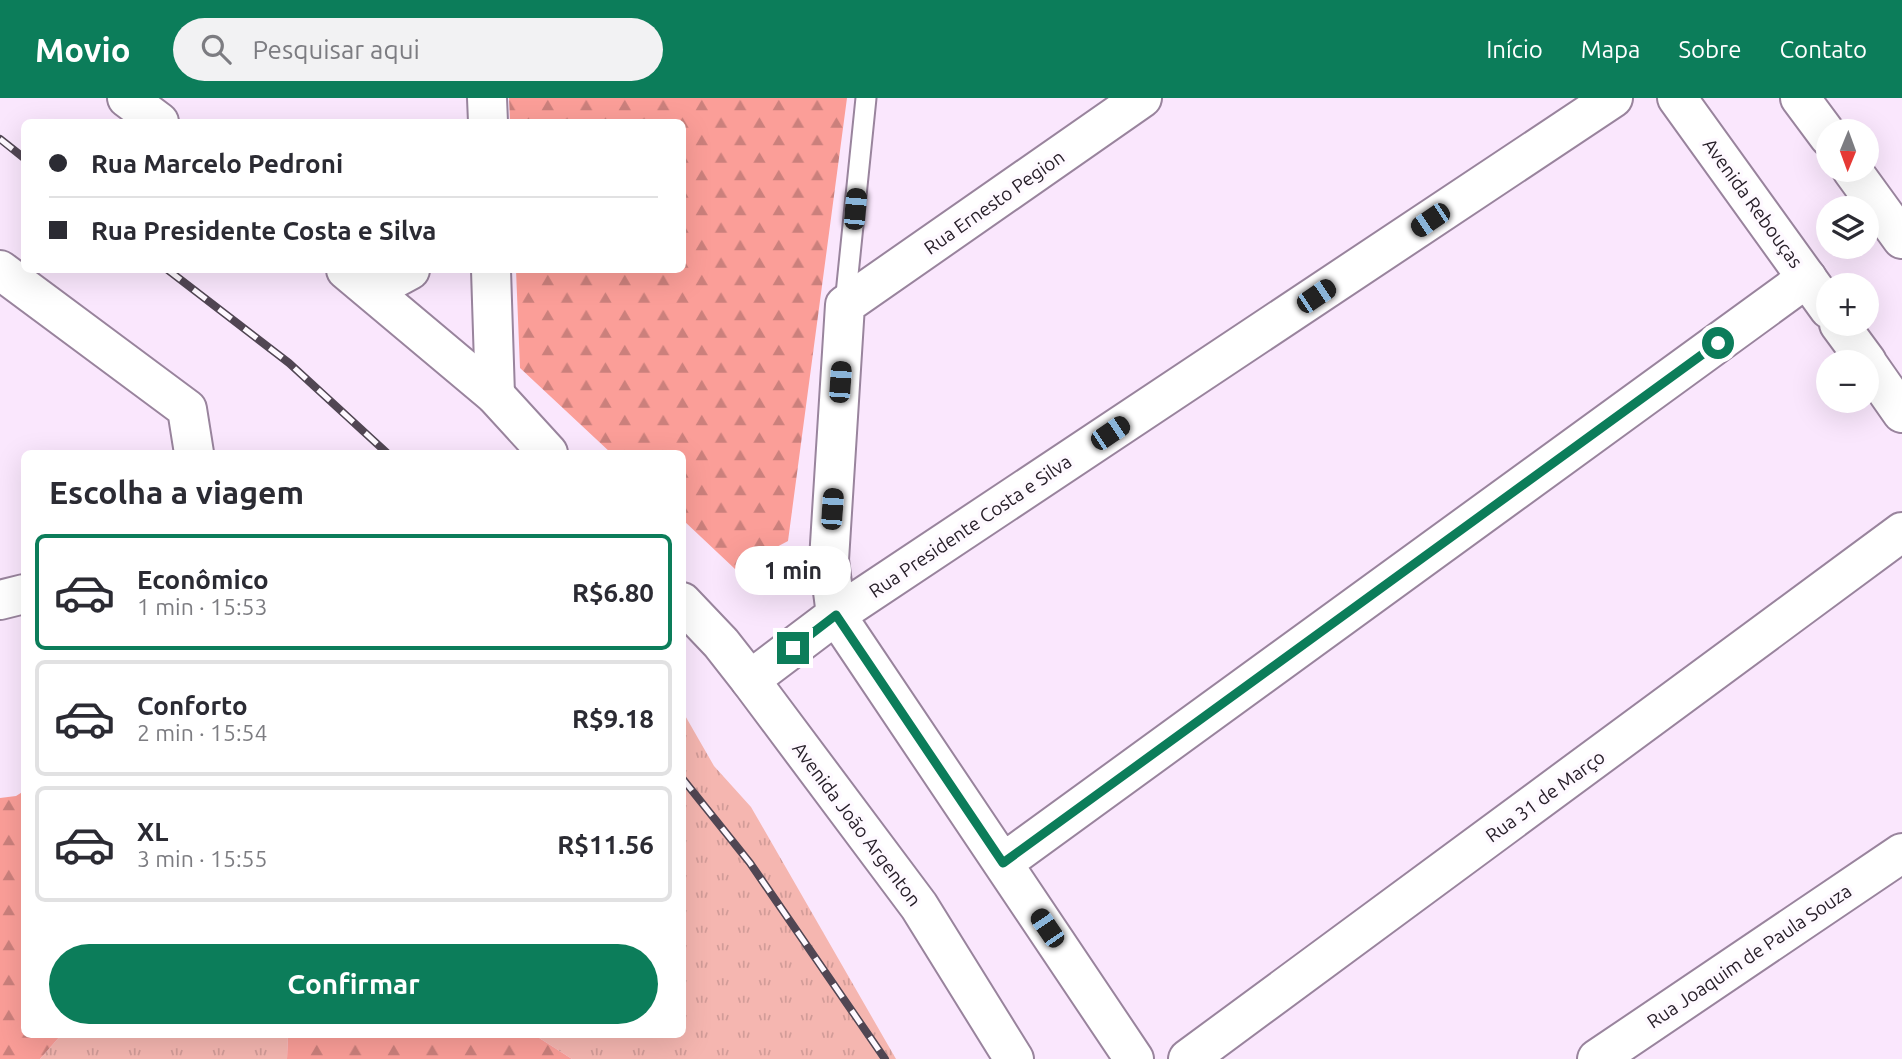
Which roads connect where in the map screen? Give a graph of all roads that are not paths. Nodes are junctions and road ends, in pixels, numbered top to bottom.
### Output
1 (127, 98) edge
2 (487, 98) edge
3 (866, 98) edge
4 (1142, 98) edge
5 (1613, 98) edge
6 (1677, 98) edge
7 (1800, 98) edge
8 (155, 119) edge
9 (488, 119) edge
10 (1816, 120) edge
11 (1862, 182) edge
12 (1898, 225) edge
13 (0, 270) edge
14 (395, 273) edge
15 (491, 273) edge
16 (1807, 278) junction
17 (360, 280) edge
18 (1816, 291) edge
19 (845, 305) junction
20 (1879, 380) edge
21 (495, 395) junction
22 (1902, 412) edge
23 (194, 450) edge
24 (545, 450) edge
25 (1902, 532) edge
26 (21, 595) edge
27 (0, 600) edge
28 (686, 607) edge
29 (836, 615) junction
30 (750, 680) junction
31 (1902, 853) edge
32 (1003, 863) junction
33 (1014, 1059) edge
34 (1134, 1059) edge
35 (1188, 1059) edge
36 (1597, 1059) edge

1 - 8 street
2 - 9 street
3 - 19 lane
4 - 19 street, Rua Ernesto Pegion
5 - 29 street, Rua Presidente Costa e Silva
6 - 16 street, Avenida Rebouças
7 - 10 street
11 - 12 street
13 - 23 street
14 - 17 street
15 - 21 street
16 - 18 street, Avenida Rebouças
16 - 32 street
17 - 21 street
19 - 29 street
20 - 22 street
21 - 24 street
25 - 35 street, Rua 31 de Março
26 - 27 street
28 - 30 street, Avenida João Argenton
29 - 30 street, Rua Presidente Costa e Silva
29 - 32 street
30 - 33 street, Avenida João Argenton
31 - 36 street, Rua Joaquim de Paula Souza
32 - 34 street

